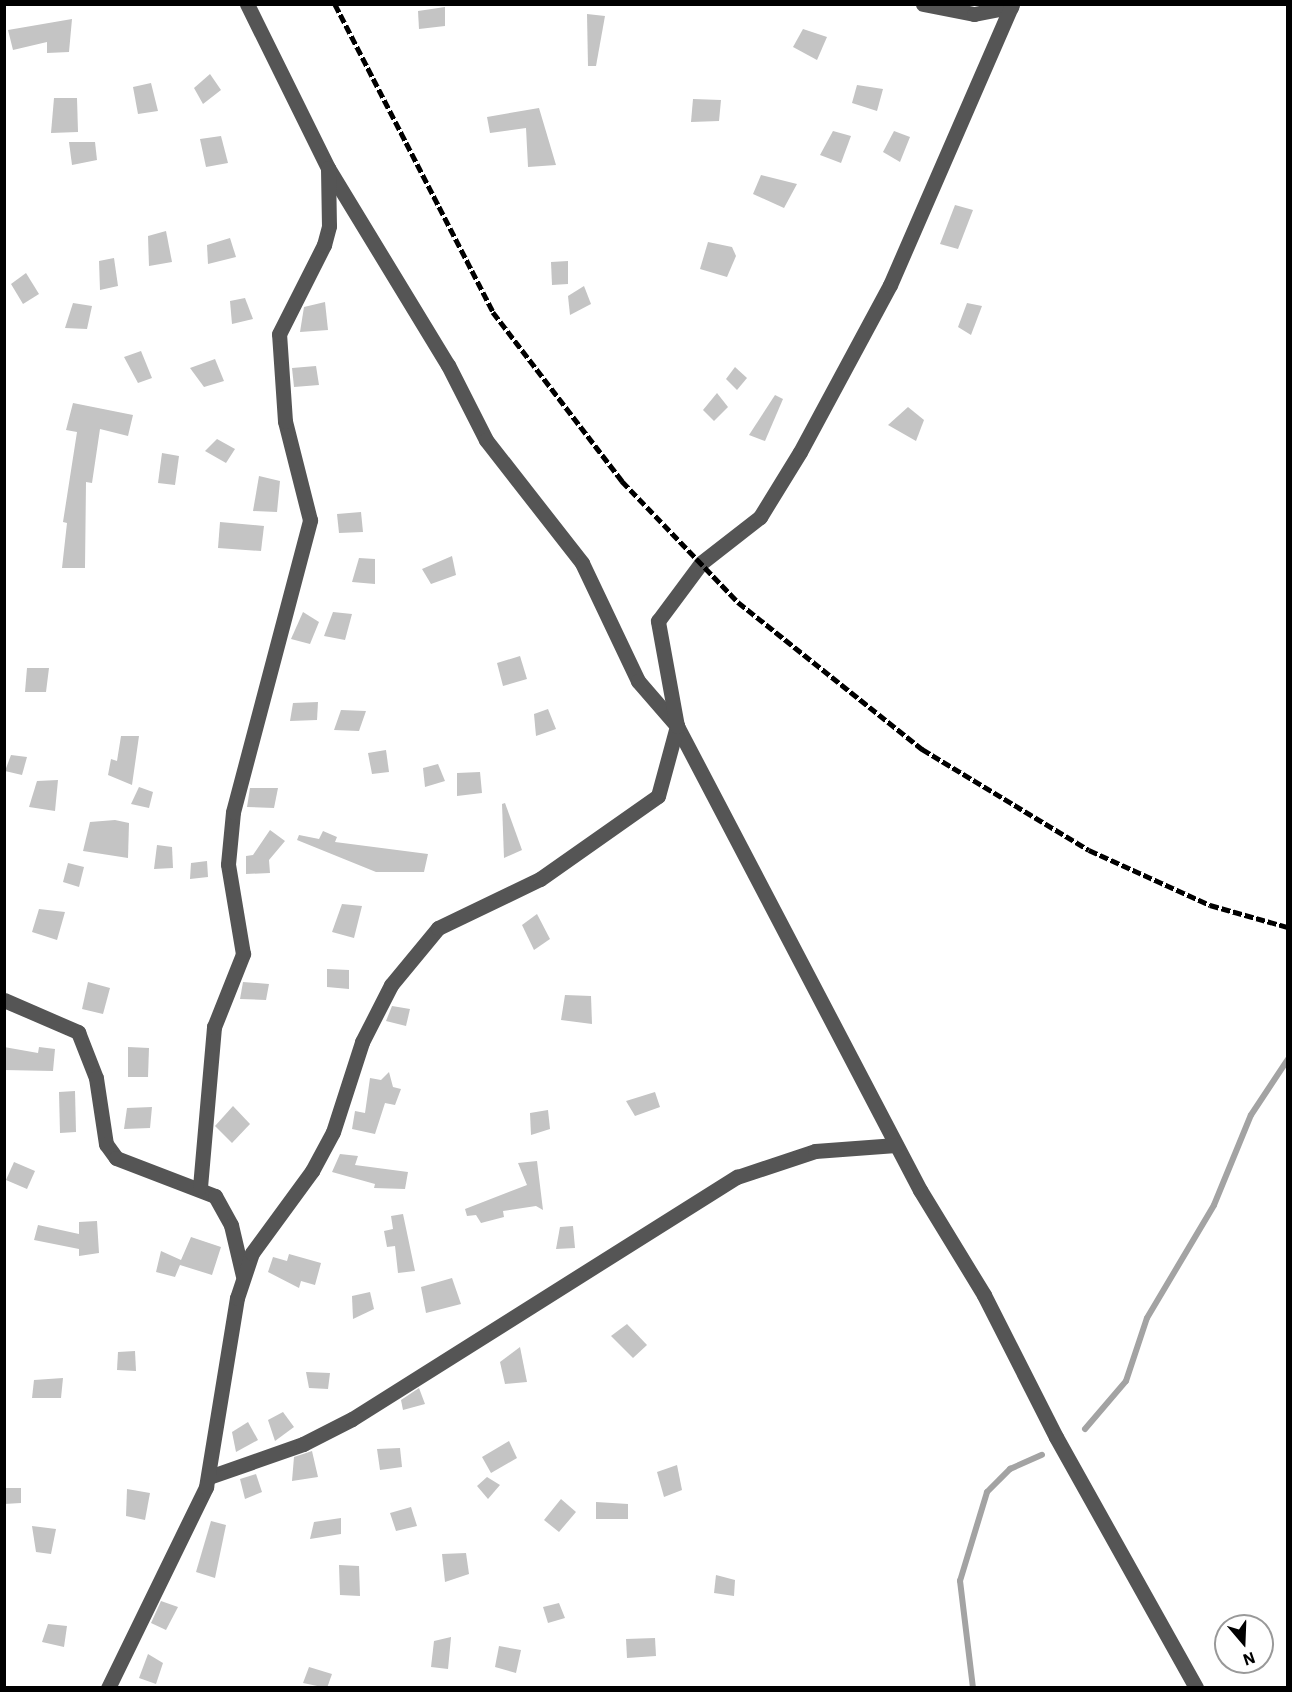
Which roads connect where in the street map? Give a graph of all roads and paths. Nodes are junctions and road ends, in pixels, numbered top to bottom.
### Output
1 (247, 4) edge
2 (923, 4) edge
3 (1012, 6) edge
4 (328, 168) junction
5 (677, 726) junction
6 (4, 1000) edge
7 (896, 1145) junction
8 (200, 1186) junction
9 (243, 1276) junction
10 (209, 1477) junction
11 (108, 1688) edge
12 (1196, 1688) edge

1 - 4 street
2 - 3 street
3 - 5 street
4 - 5 street
4 - 8 street
5 - 7 street
5 - 9 street
6 - 8 street
7 - 10 street
7 - 12 street
8 - 9 street
9 - 10 street
10 - 11 street

